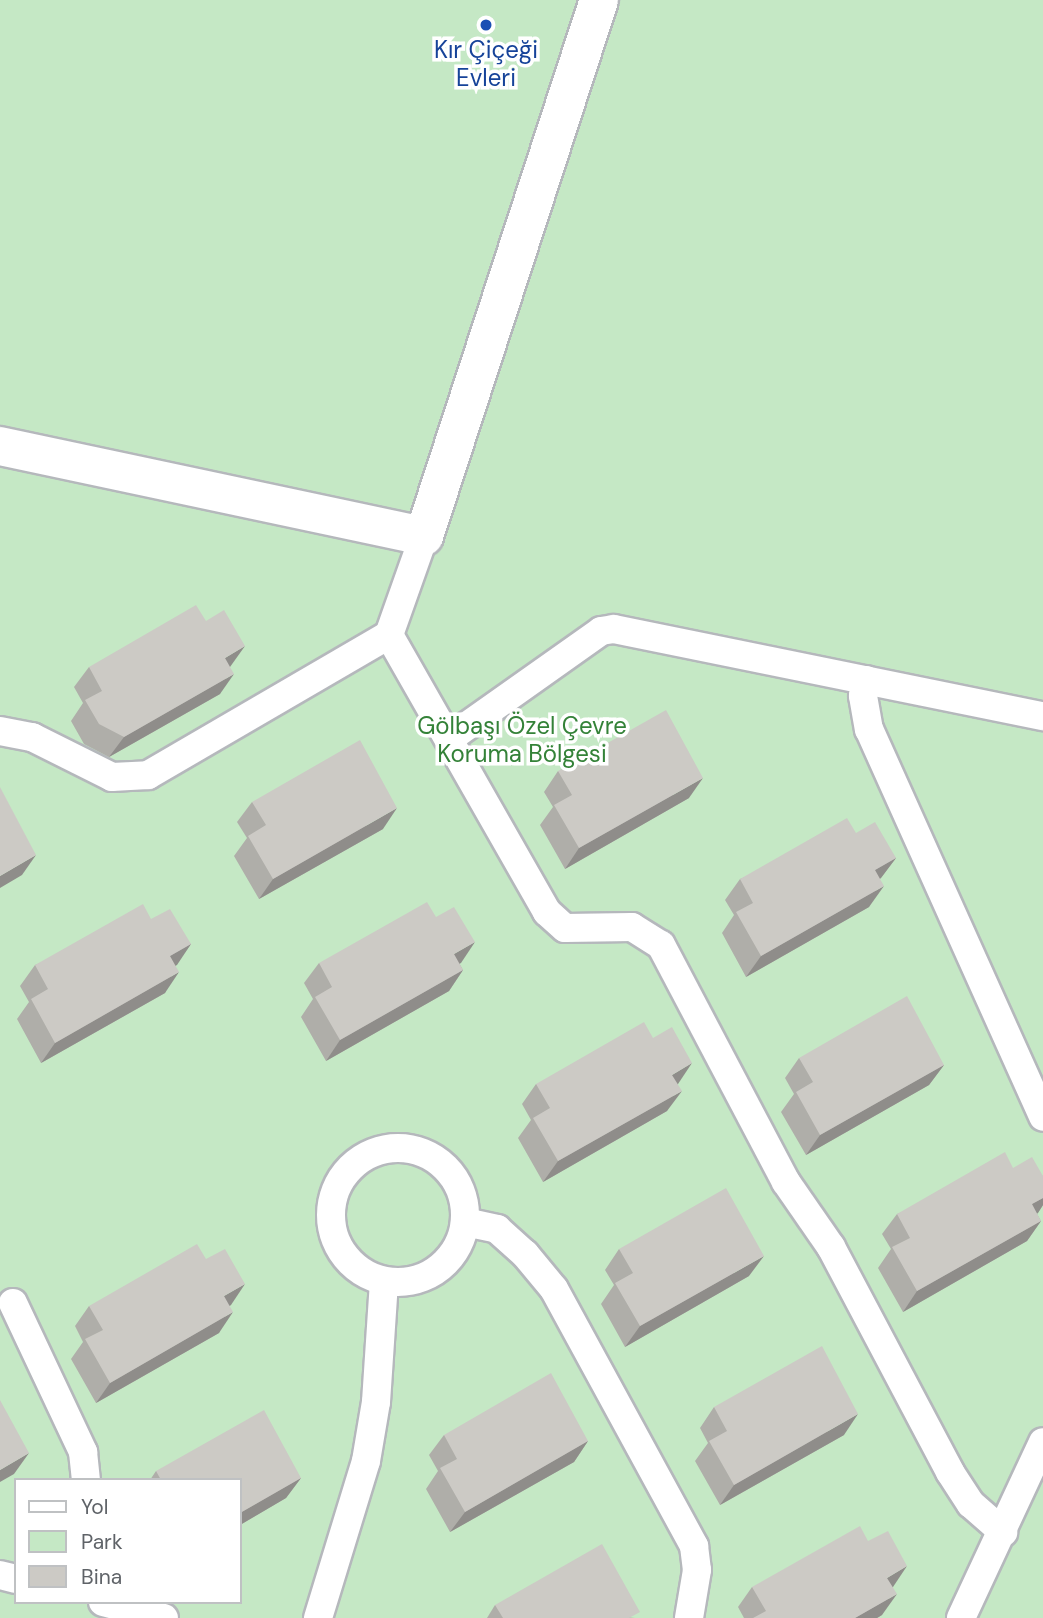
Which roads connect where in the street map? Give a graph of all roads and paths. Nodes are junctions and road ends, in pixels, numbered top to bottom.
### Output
1 (599, 0) edge
2 (0, 446) edge
3 (424, 536) junction
4 (389, 635) junction
5 (866, 680) junction
6 (1043, 716) edge
7 (0, 731) edge
8 (450, 738) junction
9 (1043, 1118) edge
10 (465, 1222) junction
11 (384, 1281) junction
12 (13, 1303) dead end
13 (1043, 1442) edge
14 (86, 1478) edge
15 (1003, 1532) junction
16 (111, 1604) edge
17 (164, 1618) edge
18 (318, 1618) edge
19 (689, 1618) edge
20 (961, 1618) edge

1 - 3 street
2 - 3 street
3 - 4 lane
4 - 7 lane
4 - 8 lane
5 - 6 lane
5 - 8 lane
5 - 9 lane
8 - 15 lane
10 - 11 lane
10 - 11 lane
10 - 19 lane
11 - 18 lane
12 - 14 lane
13 - 15 lane
15 - 20 lane
16 - 17 lane

